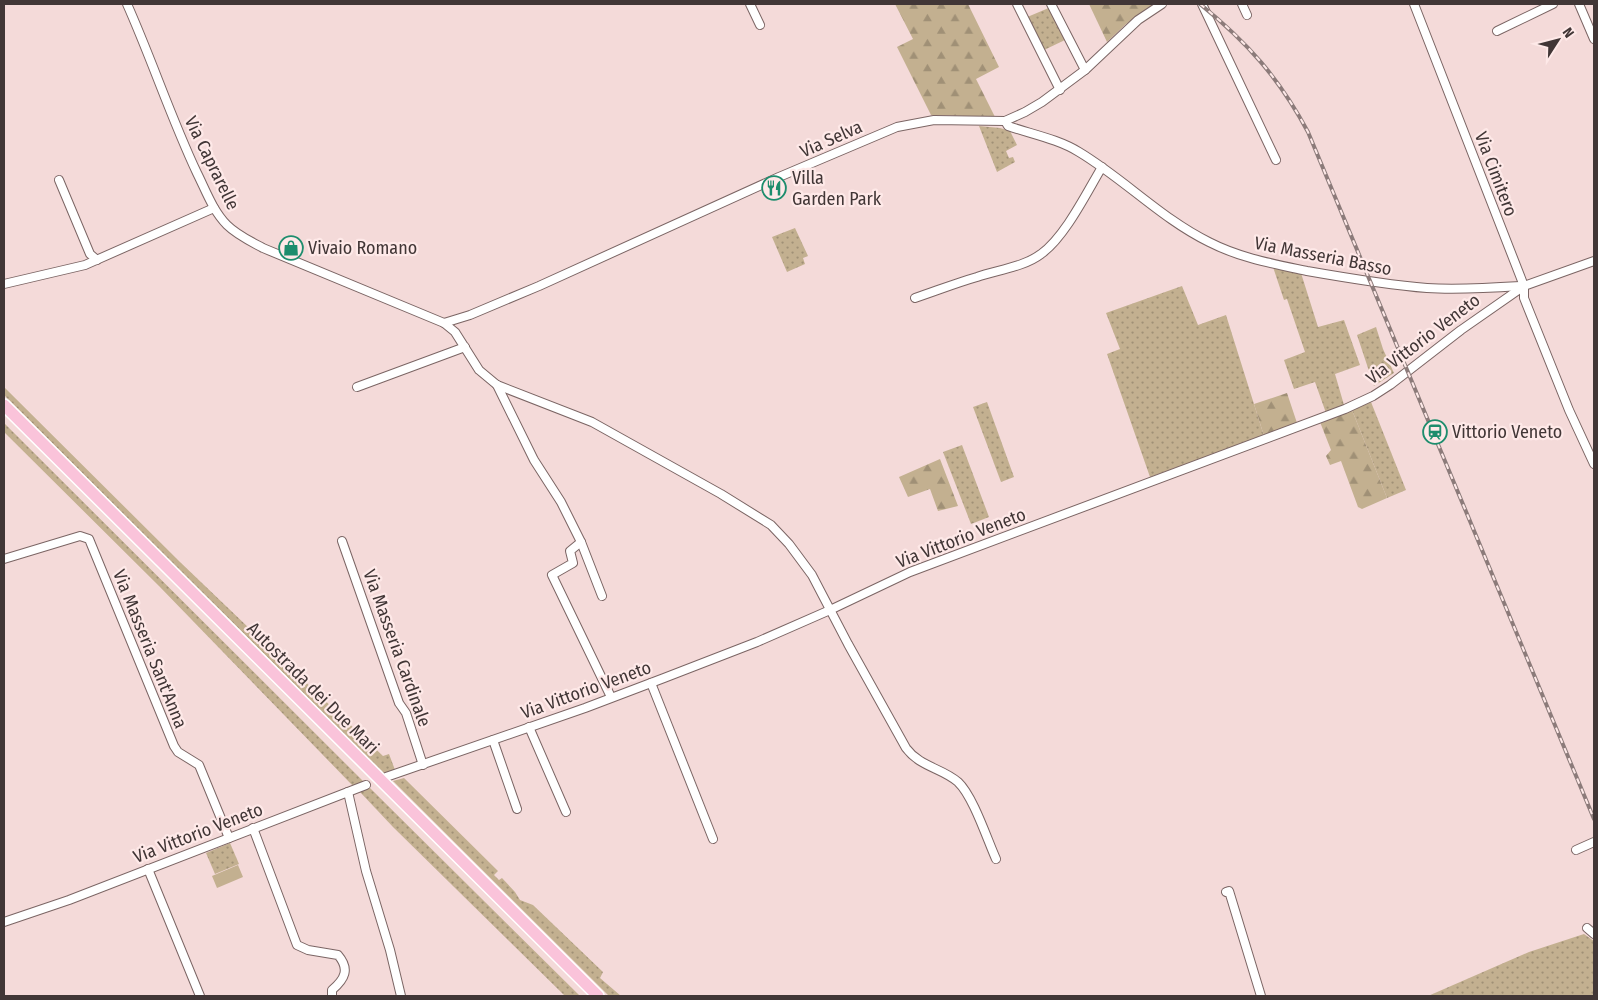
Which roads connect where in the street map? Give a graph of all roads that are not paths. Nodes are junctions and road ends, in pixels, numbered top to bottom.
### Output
1 (127, 4) edge
2 (750, 4) edge
3 (1017, 4) edge
4 (1051, 4) edge
5 (1162, 4) edge
6 (1202, 4) edge
7 (1242, 4) edge
8 (1414, 4) edge
9 (1553, 4) edge
10 (1579, 4) edge
11 (1247, 15) dead end
12 (760, 25) dead end
13 (1497, 31) dead end
14 (1594, 39) edge
15 (1085, 70) junction
16 (1060, 90) junction
17 (1005, 121) junction
18 (1276, 160) dead end
19 (1102, 167) junction
20 (59, 180) dead end
21 (214, 208) junction
22 (97, 260) junction
23 (1594, 261) edge
24 (4, 284) edge
25 (1524, 286) junction
26 (916, 298) dead end
27 (470, 315) junction
28 (444, 323) junction
29 (455, 332) junction
30 (465, 347) junction
31 (496, 385) junction
32 (357, 387) dead end
33 (4, 405) edge
34 (4, 416) edge
35 (1594, 464) edge
36 (342, 541) dead end
37 (581, 542) junction
38 (4, 559) edge
39 (602, 596) dead end
40 (830, 610) junction
41 (651, 683) junction
42 (611, 697) junction
43 (529, 727) junction
44 (493, 740) junction
45 (423, 765) junction
46 (386, 777) dead end
47 (366, 785) dead end
48 (348, 792) junction
49 (517, 809) dead end
50 (566, 812) dead end
51 (254, 828) junction
52 (229, 838) junction
53 (713, 838) dead end
54 (1594, 842) edge
55 (1576, 850) dead end
56 (996, 859) dead end
57 (148, 869) junction
58 (1226, 892) dead end
59 (4, 922) edge
60 (1587, 928) dead end
61 (1594, 934) edge
62 (200, 996) edge
63 (332, 996) edge
64 (401, 996) edge
65 (587, 996) edge
66 (598, 996) edge
67 (1262, 996) edge

1 - 21 street, Via Caprarelle
2 - 12 street
3 - 16 street
4 - 15 street
5 - 15 street, Via Selva
6 - 18 street
7 - 11 street
8 - 25 street, Via Cimitero
9 - 13 street
10 - 14 street
15 - 16 street, Via Selva
16 - 17 street, Via Selva
17 - 19 street, Via Masseria Basso
17 - 27 street, Via Selva
19 - 25 street, Via Masseria Basso
19 - 26 street
20 - 22 street
21 - 22 street
21 - 28 street, Via Caprarelle
22 - 24 street
23 - 25 street
25 - 35 street, Via Cimitero
25 - 40 street, Via Vittorio Veneto
27 - 28 street, Via Selva
27 - 29 street, Via Selva
28 - 29 street, Via Caprarelle
29 - 30 street, Via Caprarelle
30 - 31 street, Via Caprarelle
30 - 32 street
31 - 37 street
31 - 40 street
33 - 66 highway, Autostrada dei Due Mari
34 - 65 highway, Autostrada dei Due Mari
36 - 45 street, Via Masseria Cardinale
37 - 39 street
37 - 42 street
38 - 52 street, Via Masseria Sant'Anna
40 - 41 street, Via Vittorio Veneto
40 - 56 street
41 - 42 street, Via Vittorio Veneto
41 - 53 street
42 - 43 street, Via Vittorio Veneto
43 - 44 street, Via Vittorio Veneto
43 - 50 street
44 - 45 street, Via Vittorio Veneto
44 - 49 street
45 - 46 street, Via Vittorio Veneto
47 - 48 street, Via Vittorio Veneto
48 - 51 street, Via Vittorio Veneto
48 - 64 street
51 - 52 street, Via Vittorio Veneto
51 - 63 street
52 - 57 street, Via Vittorio Veneto
54 - 55 street
57 - 59 street, Via Vittorio Veneto
57 - 62 street
58 - 67 street
60 - 61 street

